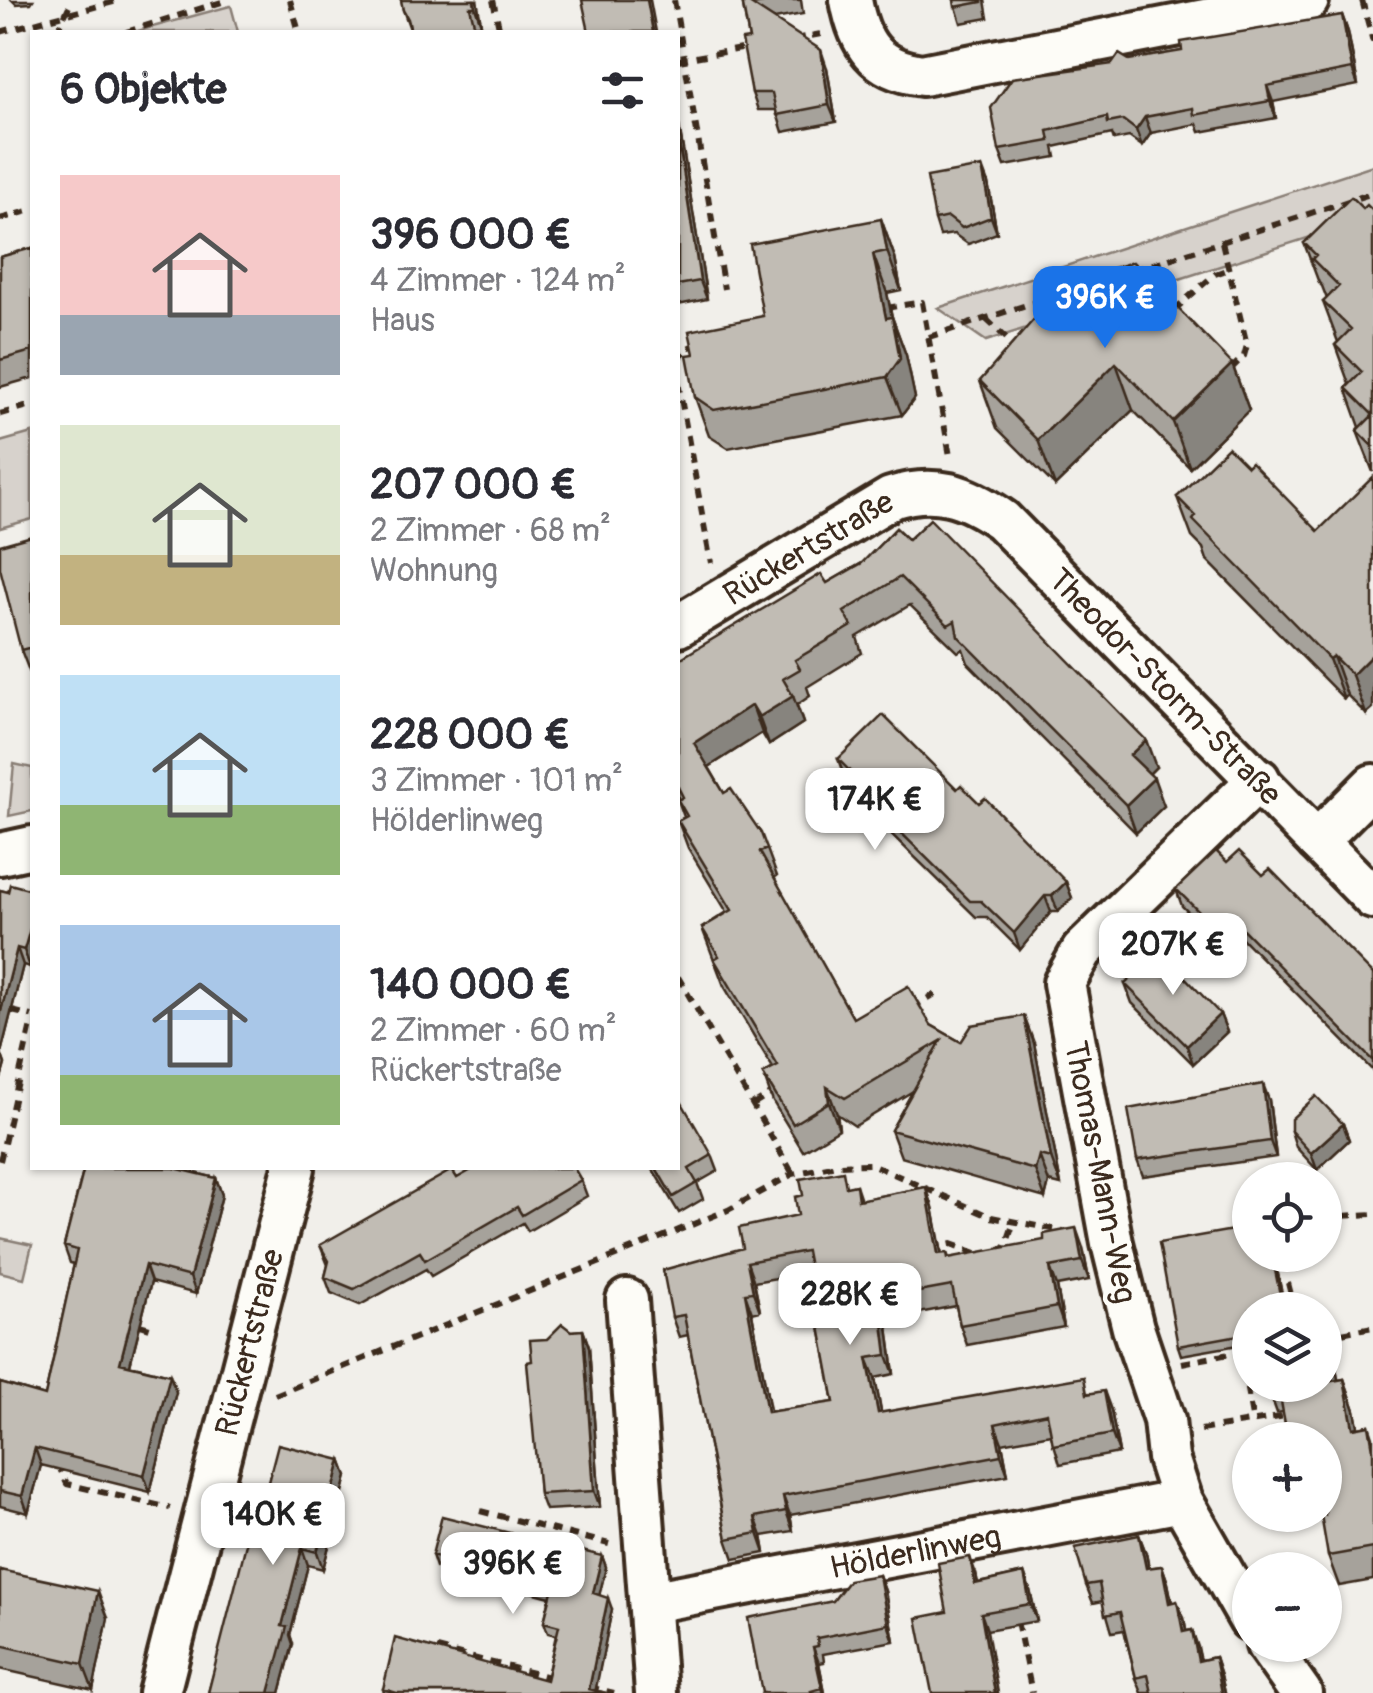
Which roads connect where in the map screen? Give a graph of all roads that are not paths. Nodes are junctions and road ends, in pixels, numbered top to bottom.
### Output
1 (1308, 0) edge
2 (854, 14) edge
3 (946, 492) joint
4 (680, 625) edge
5 (1259, 779) junction
6 (1373, 785) edge
7 (1317, 841) junction
8 (30, 846) edge
9 (0, 854) edge
10 (1373, 898) edge
11 (293, 1170) edge
12 (627, 1300) dead end
13 (1182, 1501) junction
14 (1232, 1588) edge
15 (650, 1602) junction
16 (1279, 1662) edge
17 (159, 1693) edge
18 (656, 1693) edge
19 (1301, 1693) edge

1 - 2 street
3 - 4 street, Rückertstraße
3 - 5 street, Theodor-Storm-Straße
5 - 7 street, Theodor-Storm-Straße
5 - 13 street, Thomas-Mann-Weg
6 - 7 street
7 - 10 street, Theodor-Storm-Straße
8 - 9 street
11 - 17 street, Rückertstraße
12 - 15 street
13 - 14 street, Thomas-Mann-Weg
13 - 15 street, Hölderlinweg
15 - 18 street
16 - 19 street

